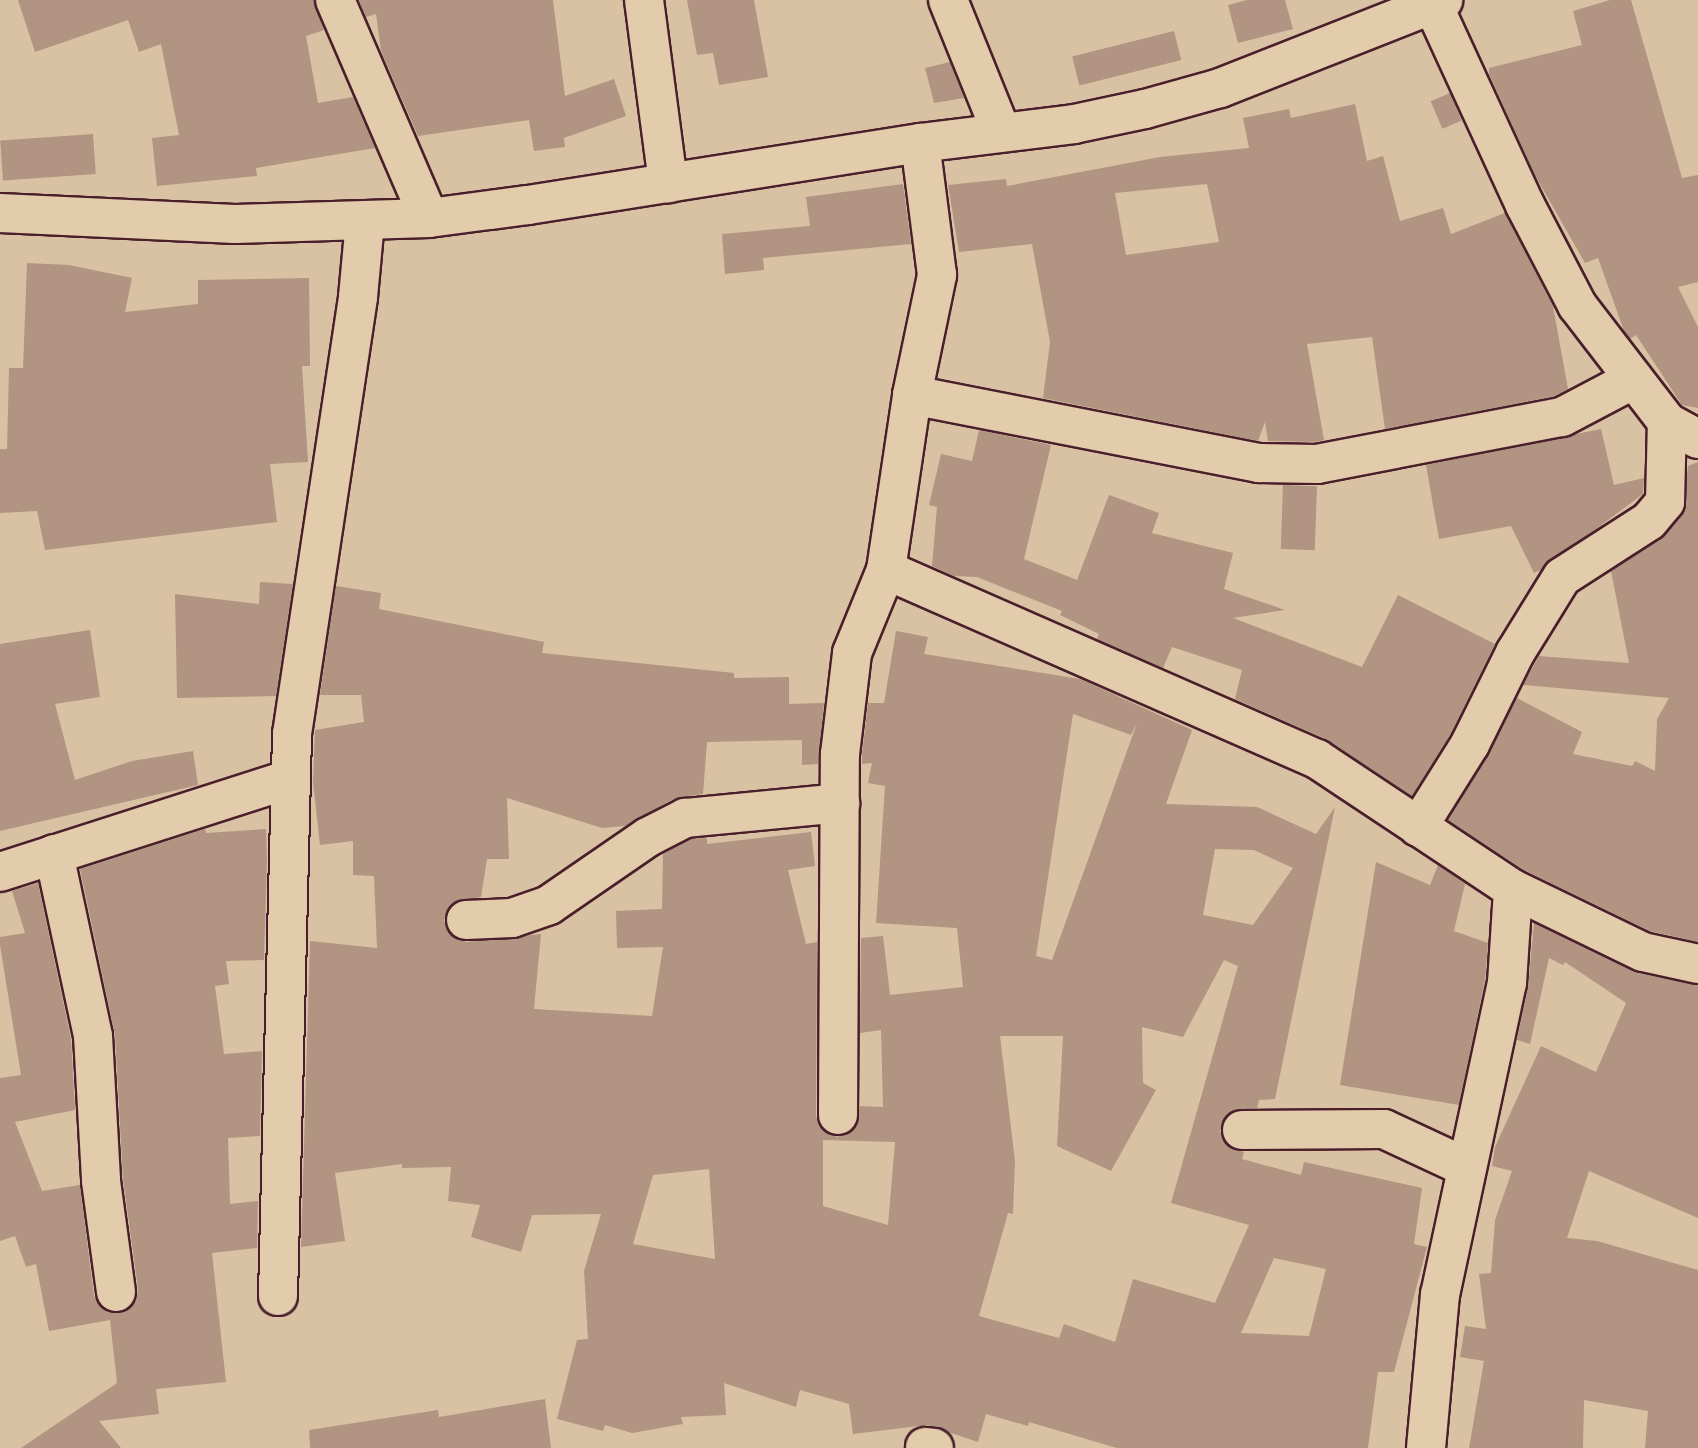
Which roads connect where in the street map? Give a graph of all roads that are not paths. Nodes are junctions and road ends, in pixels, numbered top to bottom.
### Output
1 (335, 0) edge
2 (644, 0) edge
3 (948, 0) edge
4 (1438, 2) edge
5 (1001, 131) junction
6 (920, 143) junction
7 (668, 183) junction
8 (0, 213) edge
9 (429, 218) junction
10 (365, 222) junction
11 (1634, 379) junction
12 (912, 395) junction
13 (1682, 430) edge
14 (886, 570) junction
15 (289, 779) junction
16 (840, 803) junction
17 (1418, 827) junction
18 (54, 855) junction
19 (0, 872) edge
20 (1513, 889) junction
21 (466, 920) dead end
22 (1698, 964) edge
23 (838, 1115) dead end
24 (1242, 1130) dead end
25 (1466, 1167) junction
26 (116, 1292) dead end
27 (278, 1296) dead end
28 (1426, 1448) edge

1 - 9 street
2 - 7 street
3 - 5 street
4 - 5 street
4 - 11 street
5 - 6 street
6 - 7 street
6 - 12 street
7 - 9 street
8 - 10 street
9 - 10 street
10 - 15 street
11 - 12 street
11 - 13 street
12 - 14 street
13 - 17 street
14 - 16 street
14 - 17 street
15 - 18 street
15 - 27 street
16 - 21 street
16 - 23 street
17 - 20 street
18 - 19 street
18 - 26 street
20 - 22 street
20 - 25 street
24 - 25 street
25 - 28 street

